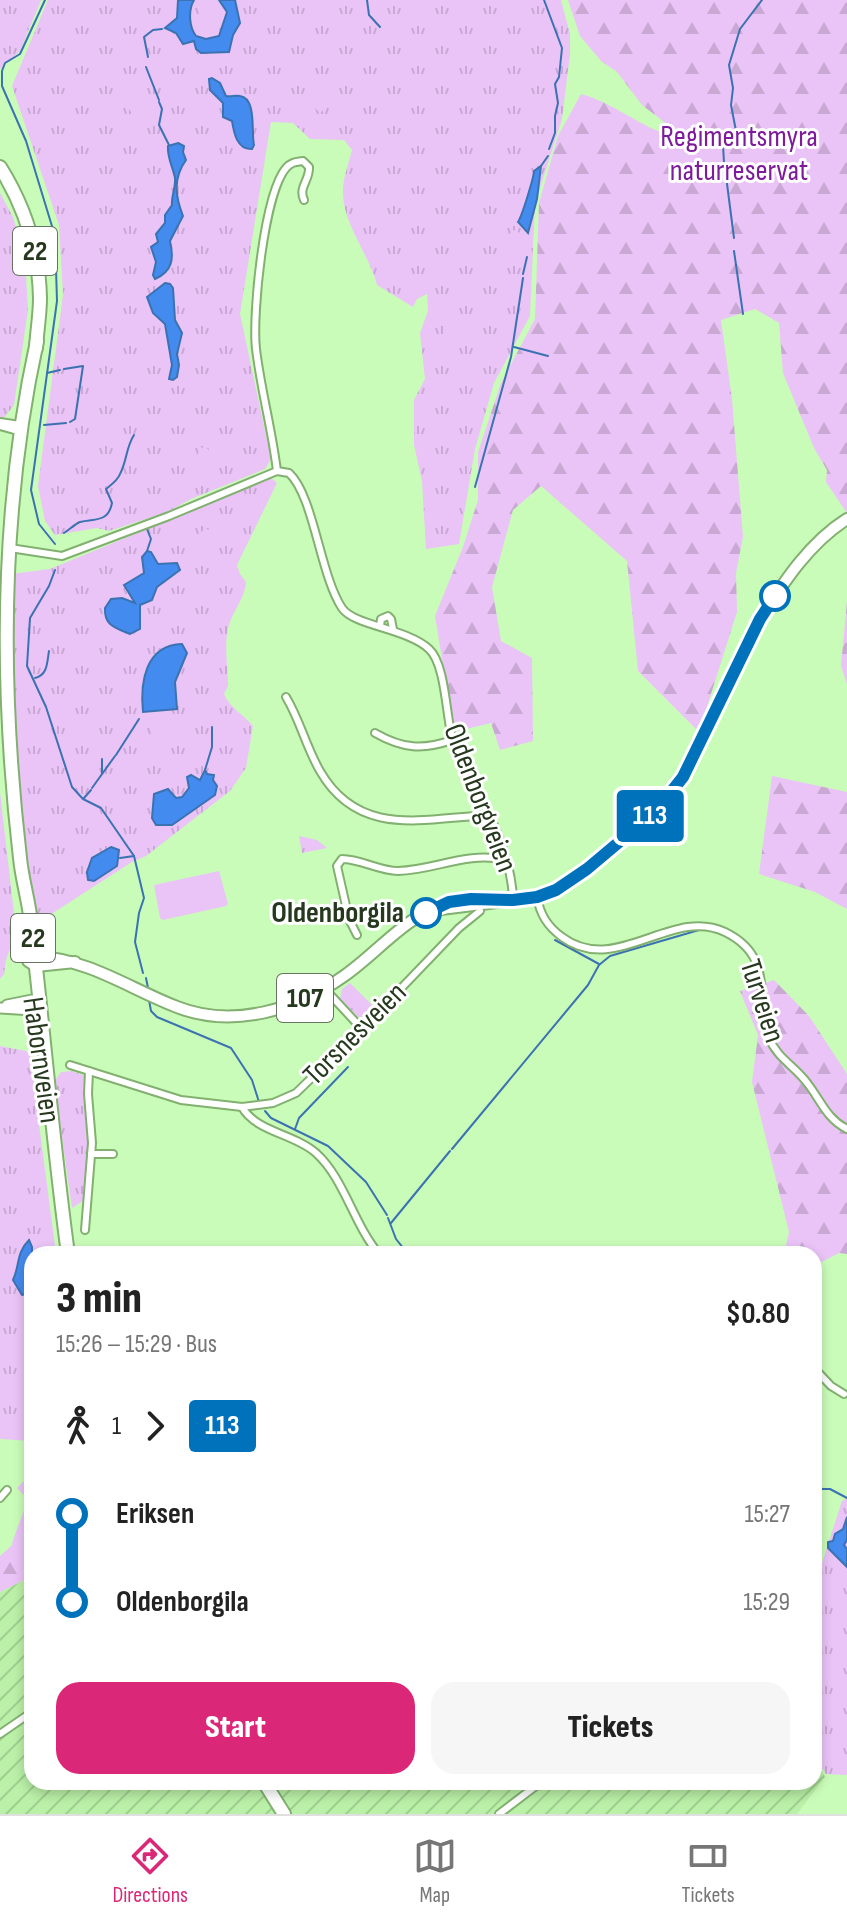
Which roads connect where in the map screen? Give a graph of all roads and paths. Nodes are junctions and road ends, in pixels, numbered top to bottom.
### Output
1 (0, 167) edge
2 (304, 200) dead end
3 (0, 424) edge
4 (21, 429) junction
5 (277, 471) junction
6 (847, 519) edge
7 (6, 548) junction
8 (380, 626) junction
9 (393, 629) junction
10 (286, 697) dead end
11 (375, 733) dead end
12 (452, 740) junction
13 (489, 815) junction
14 (334, 851) dead end
15 (506, 860) junction
16 (340, 861) junction
17 (537, 897) junction
18 (513, 900) junction
19 (480, 911) dead end
20 (357, 935) dead end
21 (33, 961) junction
22 (324, 988) junction
23 (35, 1005) junction
24 (0, 1008) edge
25 (362, 1029) junction
26 (70, 1065) dead end
27 (89, 1071) junction
28 (242, 1107) junction
29 (847, 1129) edge
30 (91, 1154) junction
31 (113, 1154) dead end
32 (85, 1230) dead end
33 (67, 1246) edge
34 (372, 1246) edge
35 (822, 1376) edge
36 (844, 1394) dead end
37 (7, 1490) dead end
38 (0, 1498) edge
39 (24, 1718) edge
40 (0, 1734) edge
41 (269, 1790) edge
42 (530, 1790) edge
43 (284, 1814) edge
44 (499, 1814) edge

1 - 4 highway, Habornveien / 22
2 - 5 street
3 - 4 street
4 - 7 highway, Habornveien / 22
5 - 7 street
5 - 8 street
6 - 17 main road, Torsnesveien / 107
7 - 21 highway, Habornveien / 22
8 - 9 street
8 - 9 street
9 - 12 street, Oldenborgveien
10 - 13 street
11 - 12 street
12 - 13 street, Oldenborgveien
13 - 15 street, Oldenborgveien
14 - 16 street
15 - 16 street
15 - 18 street, Oldenborgveien
16 - 20 street
17 - 18 main road, Torsnesveien / 107
17 - 29 street, Turveien
18 - 22 main road, Torsnesveien / 107
19 - 25 street, Torsnesveien
21 - 22 main road, Torsnesveien / 107
21 - 23 highway, Habornveien / 22
22 - 25 street
23 - 24 street
23 - 33 highway, Habornveien / 22
25 - 28 street, Torsnesveien
26 - 27 street, Torsnesveien
27 - 28 street, Torsnesveien
27 - 30 street
28 - 34 street
30 - 31 street
30 - 32 street
35 - 36 street
37 - 38 street
39 - 40 street
41 - 43 highway
42 - 44 street

